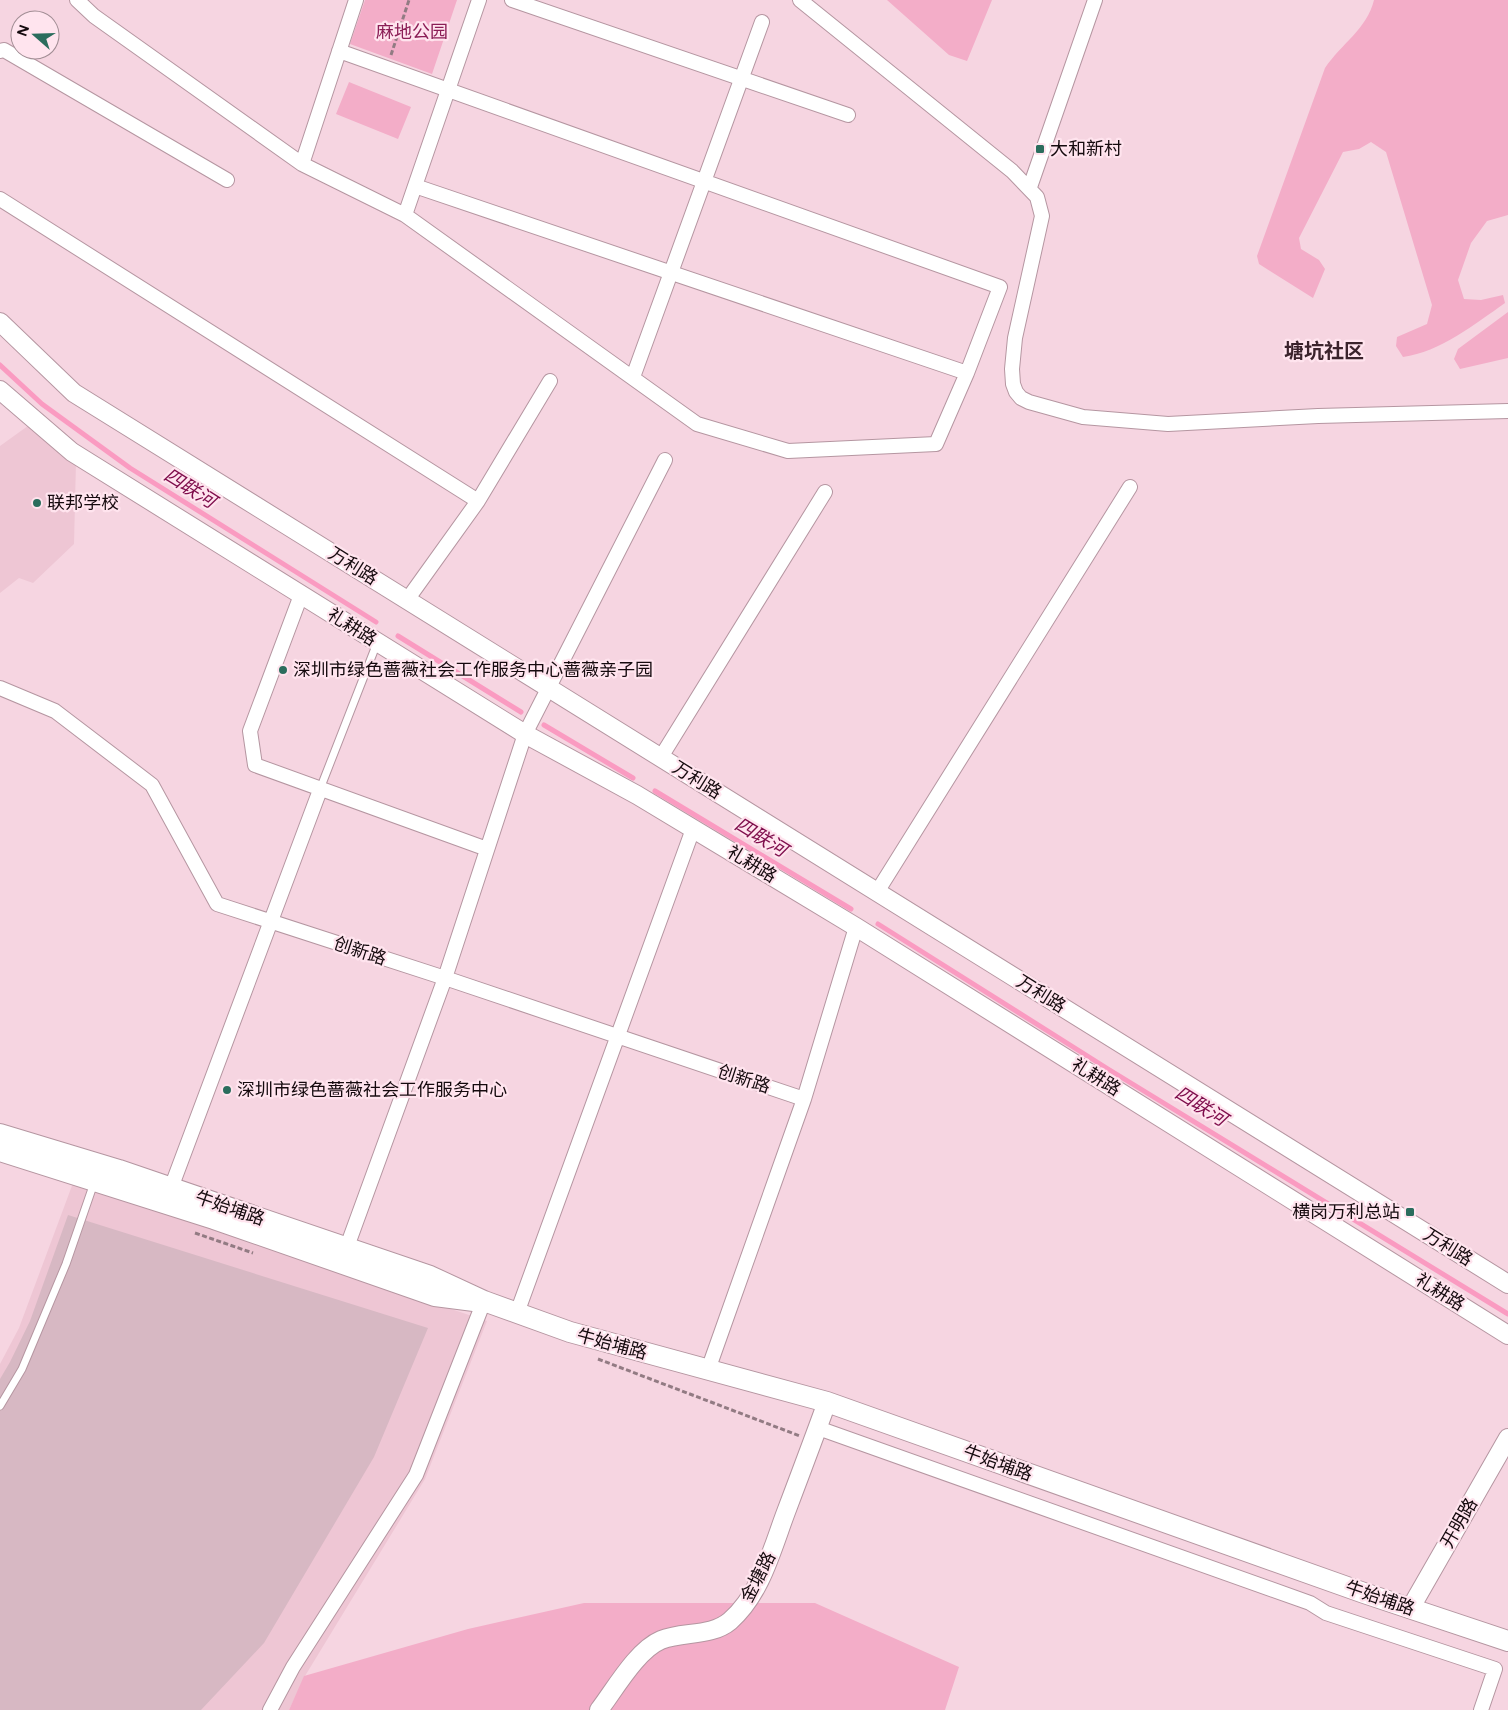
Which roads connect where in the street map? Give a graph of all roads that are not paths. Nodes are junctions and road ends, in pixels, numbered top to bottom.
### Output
1 (77, 0) edge
2 (356, 0) edge
3 (479, 0) edge
4 (512, 0) edge
5 (800, 0) edge
6 (1095, 0) edge
7 (762, 22) dead end
8 (0, 50) edge
9 (339, 51) junction
10 (741, 78) junction
11 (448, 90) junction
12 (848, 115) dead end
13 (302, 164) junction
14 (227, 180) dead end
15 (704, 181) junction
16 (415, 186) junction
17 (1030, 187) junction
18 (0, 199) edge
19 (405, 214) junction
20 (671, 272) junction
21 (0, 322) edge
22 (967, 373) junction
23 (633, 377) junction
24 (550, 380) dead end
25 (0, 390) edge
26 (1508, 411) edge
27 (665, 460) dead end
28 (1130, 487) dead end
29 (826, 492) dead end
30 (478, 501) junction
31 (301, 594) junction
32 (407, 600) junction
33 (377, 642) junction
34 (0, 688) edge
35 (548, 688) junction
36 (524, 734) junction
37 (661, 757) junction
38 (320, 790) junction
39 (693, 829) junction
40 (487, 849) junction
41 (877, 892) junction
42 (269, 921) junction
43 (856, 927) junction
44 (445, 978) junction
45 (618, 1037) junction
46 (804, 1099) junction
47 (0, 1134) edge
48 (0, 1151) edge
49 (98, 1172) junction
50 (171, 1188) junction
51 (344, 1255) junction
52 (1508, 1284) edge
53 (484, 1301) junction
54 (517, 1314) junction
55 (1508, 1335) edge
56 (708, 1370) junction
57 (828, 1402) junction
58 (0, 1406) edge
59 (818, 1428) junction
60 (1508, 1438) edge
61 (1410, 1609) junction
62 (1508, 1641) edge
63 (270, 1710) edge
64 (599, 1710) edge
65 (1481, 1710) edge

1 - 13 street
2 - 9 street
3 - 11 street
4 - 10 street
5 - 17 street
6 - 17 street
7 - 10 street
8 - 14 street
9 - 11 street
9 - 13 street
10 - 12 street
10 - 15 street
11 - 15 street
11 - 16 street
13 - 19 street
15 - 20 street
15 - 22 street
16 - 19 street
16 - 20 street
17 - 26 street
18 - 30 street
19 - 23 street
20 - 22 street
20 - 23 street
21 - 32 street, 万利路
22 - 23 street
24 - 30 street
25 - 31 street, 礼耕路
27 - 35 street
28 - 41 street
29 - 37 street
30 - 32 street
31 - 33 street, 礼耕路
31 - 38 street
32 - 35 street, 万利路
33 - 36 street, 礼耕路
33 - 38 lane
34 - 42 street, 创新路
35 - 36 street
35 - 37 street, 万利路
36 - 39 street, 礼耕路
36 - 40 street
37 - 41 street, 万利路
38 - 40 street
38 - 42 street
39 - 43 street, 礼耕路
39 - 45 street
40 - 44 street
41 - 52 street, 万利路
42 - 44 street, 创新路
42 - 50 street
43 - 46 street
43 - 55 street, 礼耕路
44 - 45 street, 创新路
44 - 51 street
45 - 46 street, 创新路
45 - 54 street
46 - 56 street
47 - 49 main road, 牛始埔路
48 - 49 main road, 牛始埔路
49 - 50 main road, 牛始埔路
49 - 51 main road, 牛始埔路
49 - 58 lane
50 - 51 main road, 牛始埔路
51 - 53 main road, 牛始埔路
53 - 54 main road, 牛始埔路
53 - 63 street
54 - 56 main road, 牛始埔路
56 - 57 main road, 牛始埔路
57 - 59 street, 金塘路
57 - 61 main road, 牛始埔路
59 - 64 street, 金塘路
59 - 65 street
60 - 61 street, 开明路
61 - 62 main road, 牛始埔路

